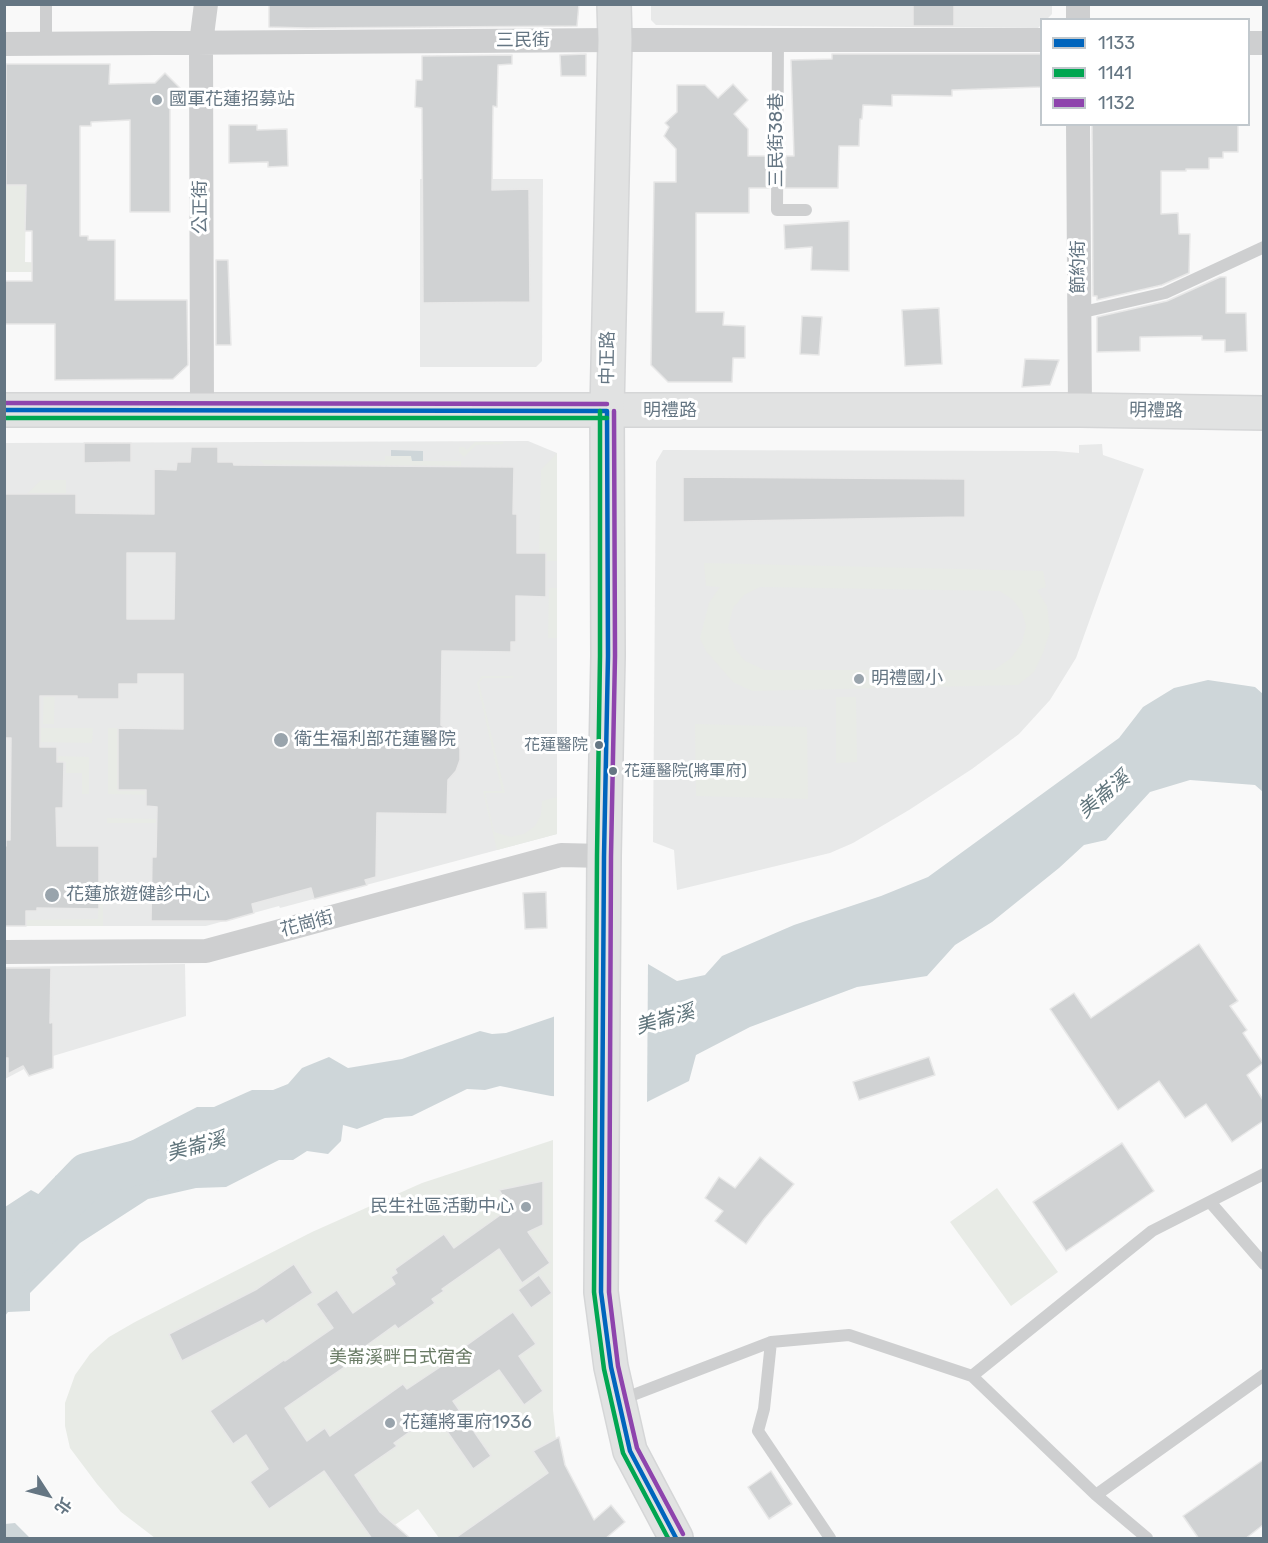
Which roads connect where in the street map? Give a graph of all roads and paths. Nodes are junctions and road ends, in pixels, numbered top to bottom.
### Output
1 (46, 4) edge
2 (206, 4) edge
3 (614, 4) edge
4 (615, 40) junction
5 (778, 40) junction
6 (1040, 40) edge
7 (201, 43) junction
8 (4, 44) edge
9 (46, 44) junction
10 (1078, 126) edge
11 (806, 210) dead end
12 (1263, 247) edge
13 (1079, 313) junction
14 (4, 410) edge
15 (1080, 410) junction
16 (202, 411) junction
17 (607, 411) junction
18 (1263, 412) edge
19 (604, 856) junction
20 (4, 952) edge
21 (1263, 1174) edge
22 (1210, 1202) junction
23 (1263, 1264) edge
24 (771, 1342) junction
25 (1263, 1375) edge
26 (972, 1376) junction
27 (619, 1400) junction
28 (1096, 1495) junction
29 (676, 1539) edge
30 (830, 1539) edge
31 (1147, 1539) edge

1 - 9 lane
2 - 7 street, 公正街
3 - 4 main road, 中正路
4 - 5 street, 三民街
4 - 7 street, 三民街
4 - 17 main road, 中正路
5 - 6 street, 三民街
5 - 11 lane, 三民街38巷
7 - 9 street, 三民街
7 - 16 street, 公正街
8 - 9 street, 三民街
10 - 13 street, 節約街
12 - 13 lane
13 - 15 street, 節約街
14 - 16 main road, 明禮路
15 - 17 main road, 明禮路
15 - 18 main road, 明禮路
16 - 17 main road, 明禮路
17 - 19 main road, 中正路
19 - 20 street, 花崗街
19 - 27 main road, 中正路
21 - 22 lane
22 - 23 lane
22 - 26 lane
24 - 26 lane
24 - 27 lane
24 - 30 lane
25 - 28 lane
26 - 28 lane
27 - 29 main road
28 - 31 lane

